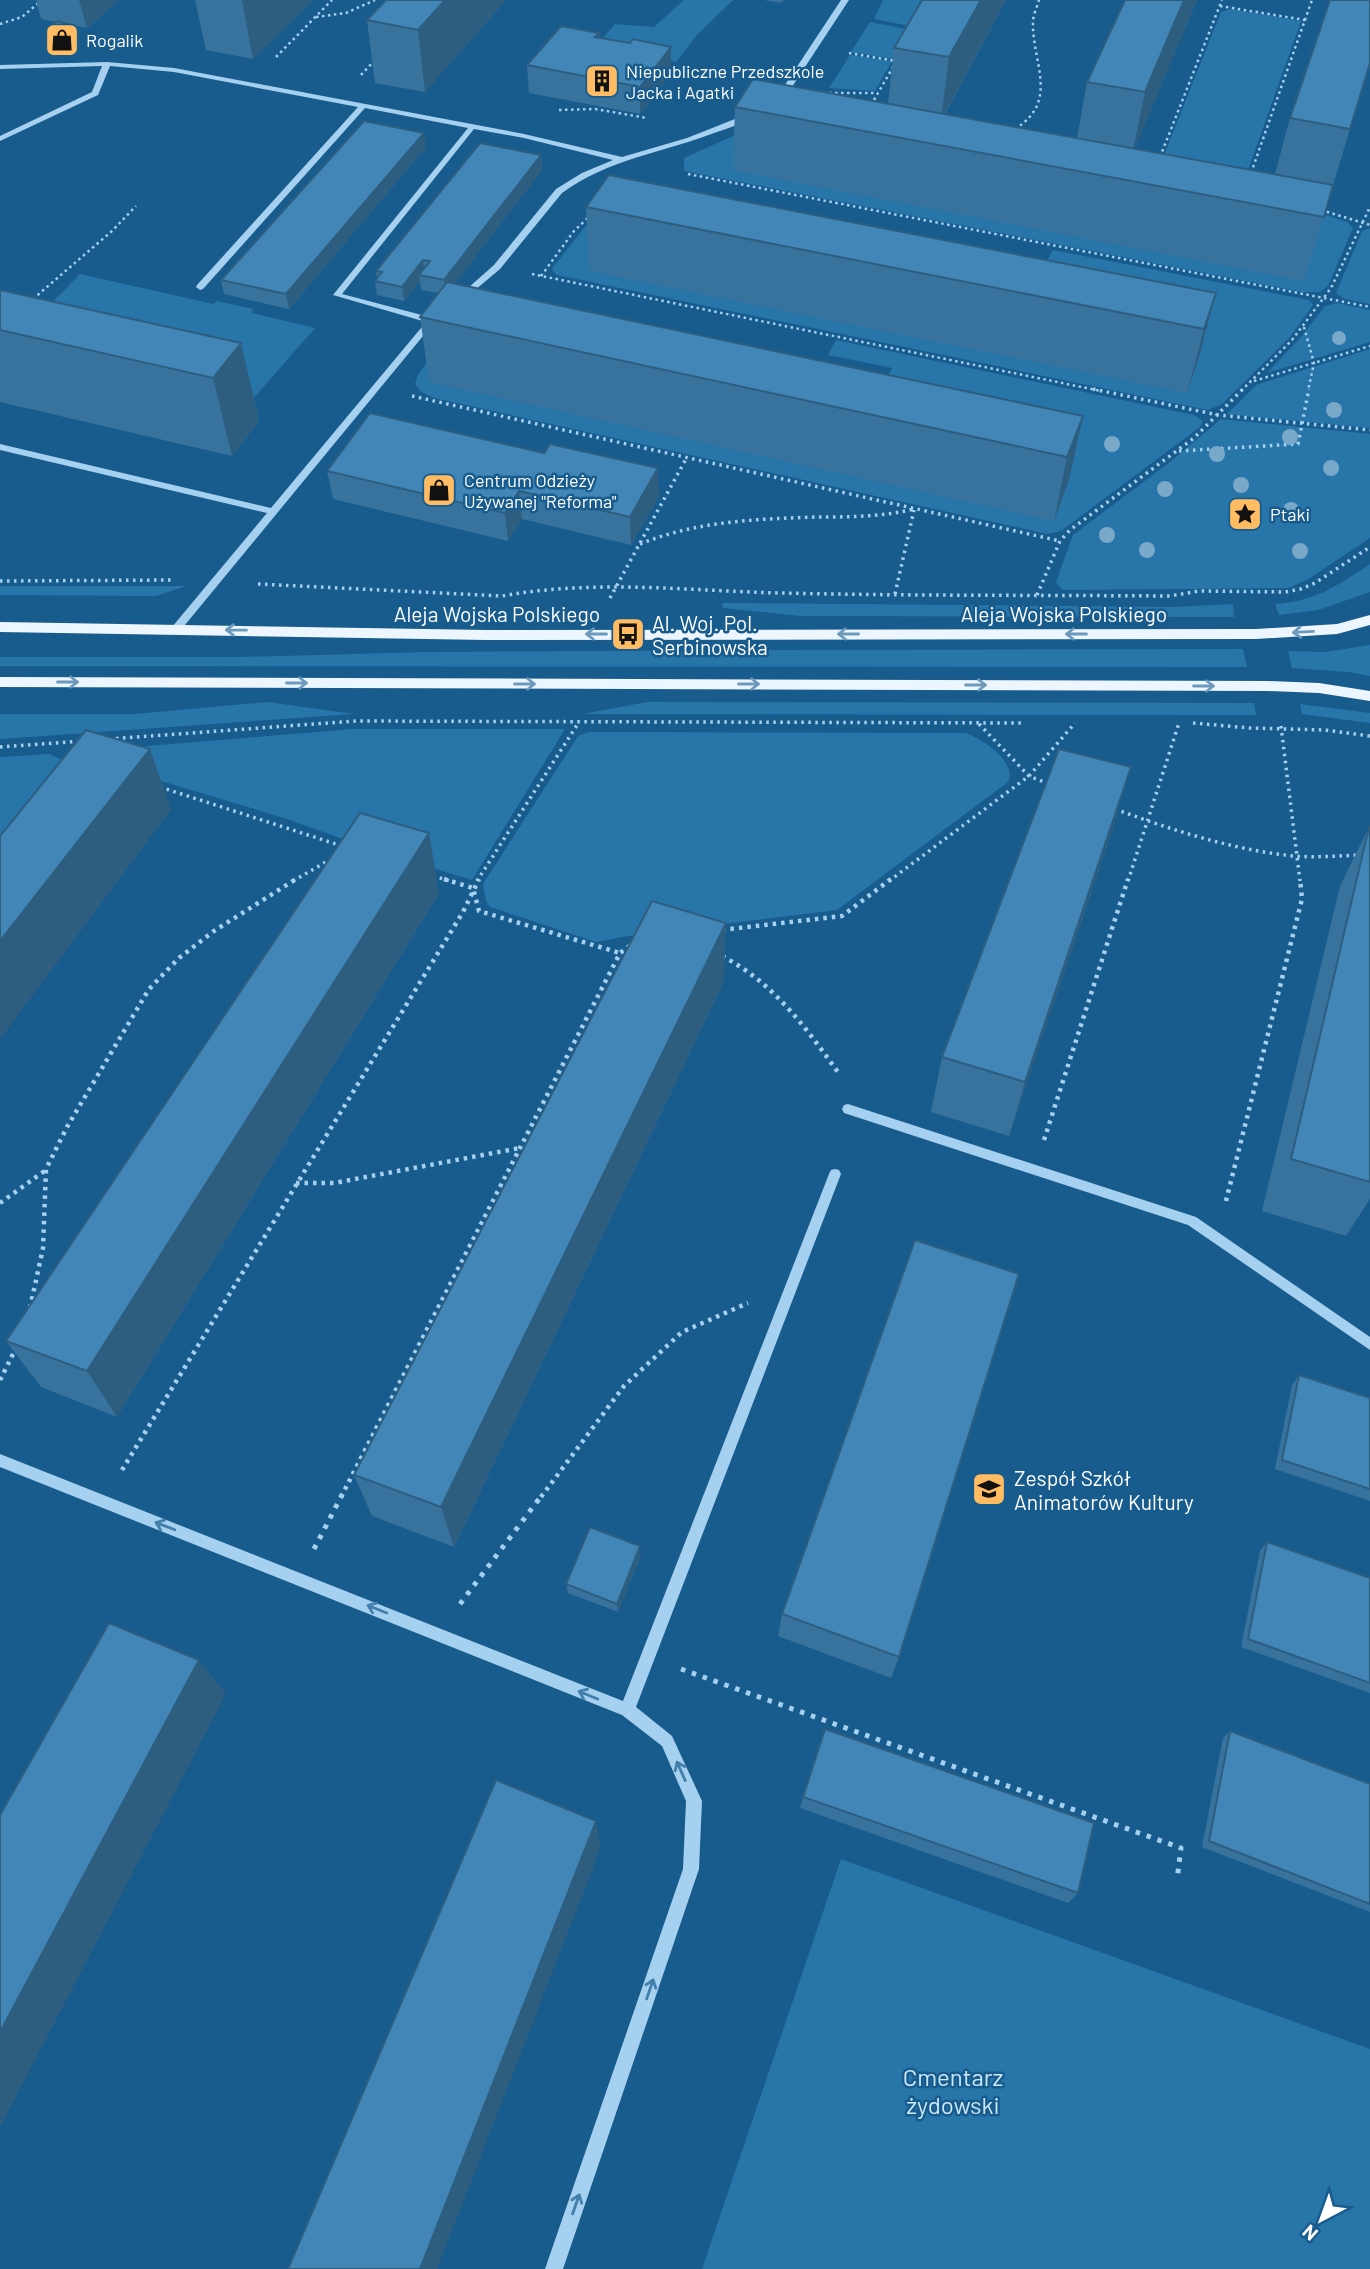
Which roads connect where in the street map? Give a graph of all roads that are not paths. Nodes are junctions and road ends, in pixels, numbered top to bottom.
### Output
1 (845, 0) edge
2 (107, 64) junction
3 (0, 67) edge
4 (772, 105) edge
5 (363, 106) junction
6 (760, 112) edge
7 (472, 127) junction
8 (0, 139) edge
9 (619, 159) junction
10 (200, 287) dead end
11 (450, 306) edge
12 (441, 312) edge
13 (431, 321) junction
14 (0, 447) edge
15 (272, 511) junction
16 (1370, 620) edge
17 (0, 627) edge
18 (176, 629) junction
19 (0, 682) edge
20 (1370, 696) edge
21 (848, 1109) road end
22 (835, 1174) dead end
23 (1370, 1344) edge
24 (0, 1460) edge
25 (627, 1710) junction
26 (554, 2269) edge

1 - 4 street
2 - 3 street
2 - 5 street
2 - 8 street
5 - 7 street
5 - 10 street
6 - 9 street
7 - 9 street
7 - 13 street
9 - 11 street
12 - 13 street
13 - 15 street
14 - 15 street
15 - 18 street
16 -> 18 main road, Aleja Wojska Polskiego
17 - 18 main road, Aleja Wojska Polskiego
19 -> 20 main road
21 - 23 street
22 - 25 street
25 -> 24 street
26 -> 25 street

